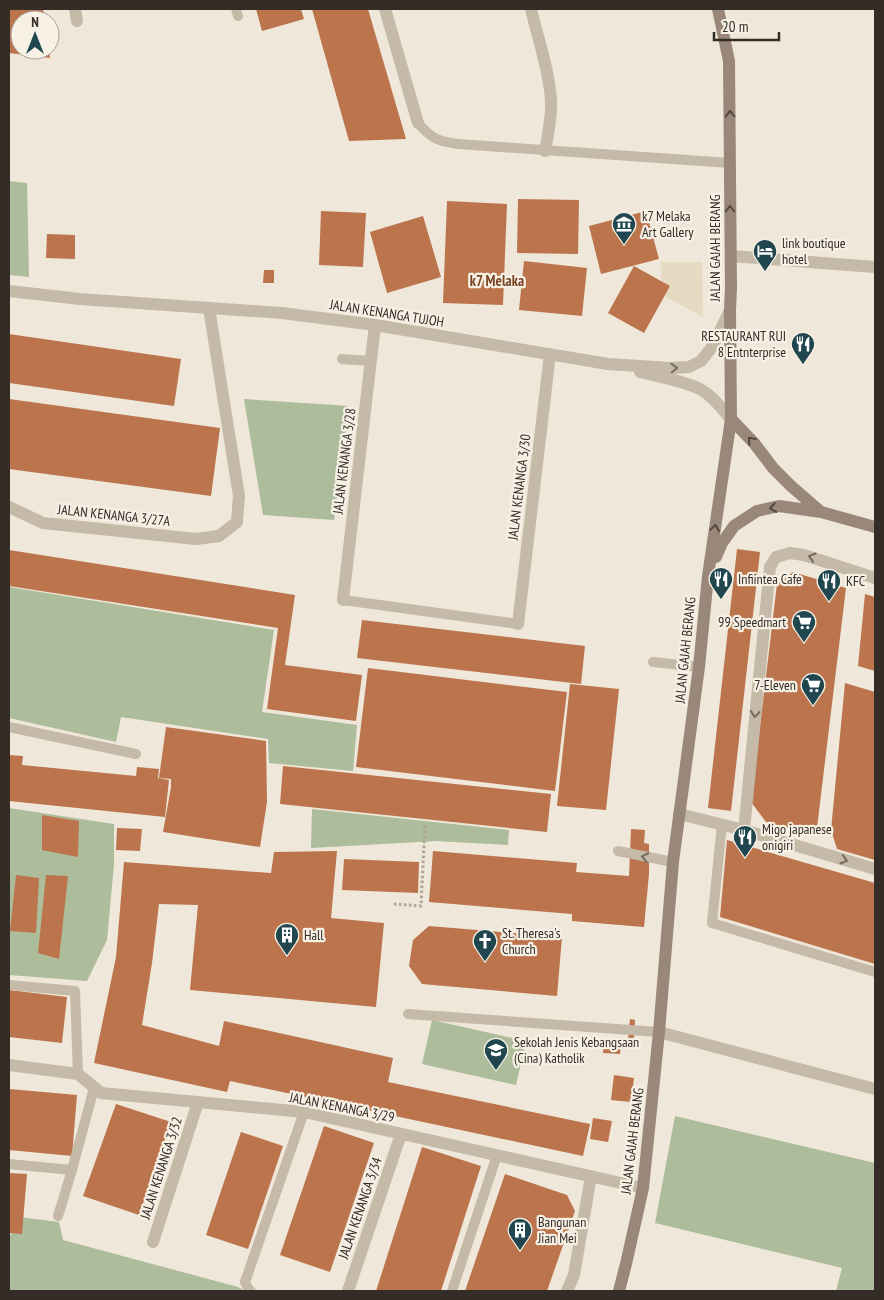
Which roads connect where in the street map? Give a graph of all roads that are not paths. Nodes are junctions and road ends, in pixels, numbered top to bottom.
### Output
1 (385, 9) edge
2 (531, 9) edge
3 (718, 9) edge
4 (418, 123) joint
5 (545, 151) junction
6 (730, 163) junction
7 (731, 256) junction
8 (875, 267) edge
9 (9, 291) edge
10 (209, 308) junction
11 (730, 310) junction
12 (375, 325) junction
13 (550, 354) junction
14 (342, 358) dead end
15 (371, 361) junction
16 (608, 364) junction
17 (731, 419) junction
18 (9, 508) edge
19 (821, 512) junction
20 (875, 527) edge
21 (708, 576) junction
22 (875, 578) edge
23 (343, 600) joint
24 (518, 624) joint
25 (653, 662) dead end
26 (699, 667) junction
27 (9, 727) edge
28 (136, 754) dead end
29 (679, 814) junction
30 (722, 824) junction
31 (744, 830) junction
32 (618, 851) dead end
33 (673, 862) junction
34 (875, 869) edge
35 (875, 972) edge
36 (9, 985) edge
37 (408, 1014) dead end
38 (659, 1032) junction
39 (9, 1065) edge
40 (78, 1074) junction
41 (94, 1088) junction
42 (875, 1089) edge
43 (198, 1102) junction
44 (304, 1112) junction
45 (401, 1134) junction
46 (497, 1155) junction
47 (9, 1164) edge
48 (72, 1170) junction
49 (591, 1176) junction
50 (642, 1188) junction
51 (58, 1216) dead end
52 (153, 1242) dead end
53 (251, 1291) edge
54 (348, 1291) edge
55 (452, 1291) edge
56 (567, 1291) edge
57 (619, 1291) edge

1 - 4 street
2 - 5 street
6 -> 3 street, JALAN GAJAH BERANG
4 - 5 lane
5 - 6 lane
7 -> 6 street, JALAN GAJAH BERANG
7 - 8 street
7 - 11 street, JALAN GAJAH BERANG
9 - 10 street, JALAN KENANGA TUJOH
10 - 12 street, JALAN KENANGA TUJOH
10 - 18 street, JALAN KENANGA 3/27A
16 -> 11 street, JALAN KENANGA TUJOH
11 - 17 street, JALAN GAJAH BERANG
12 - 13 street, JALAN KENANGA TUJOH
12 - 15 street, JALAN KENANGA 3/28
13 - 16 street, JALAN KENANGA TUJOH
13 - 24 street, JALAN KENANGA 3/30
14 - 15 lane
15 - 23 street, JALAN KENANGA 3/28
16 - 17 street
19 -> 17 street
21 -> 17 street, JALAN GAJAH BERANG
19 - 20 street
19 -> 21 street
21 - 26 street, JALAN GAJAH BERANG
22 -> 31 street
23 - 24 lane
25 - 26 lane
26 - 29 street, JALAN GAJAH BERANG
27 - 28 lane
29 - 30 street
29 - 33 street, JALAN GAJAH BERANG
30 - 31 street
30 - 35 lane
31 -> 34 street
33 -> 32 lane
33 - 38 street, JALAN GAJAH BERANG
36 - 40 lane
37 - 38 lane
38 - 42 street
38 - 50 street, JALAN GAJAH BERANG
39 - 40 street
40 - 41 street, JALAN KENANGA 3/29
41 - 43 street, JALAN KENANGA 3/29
41 - 48 lane
43 - 44 street, JALAN KENANGA 3/29
43 - 52 street, JALAN KENANGA 3/32
44 - 45 street, JALAN KENANGA 3/29
44 - 53 lane
45 - 46 street, JALAN KENANGA 3/29
45 - 54 street, JALAN KENANGA 3/34
46 - 49 street, JALAN KENANGA 3/29
46 - 55 lane
47 - 48 lane
48 - 51 lane
49 - 50 street, JALAN KENANGA 3/29
49 - 56 street
50 - 57 street, JALAN GAJAH BERANG

